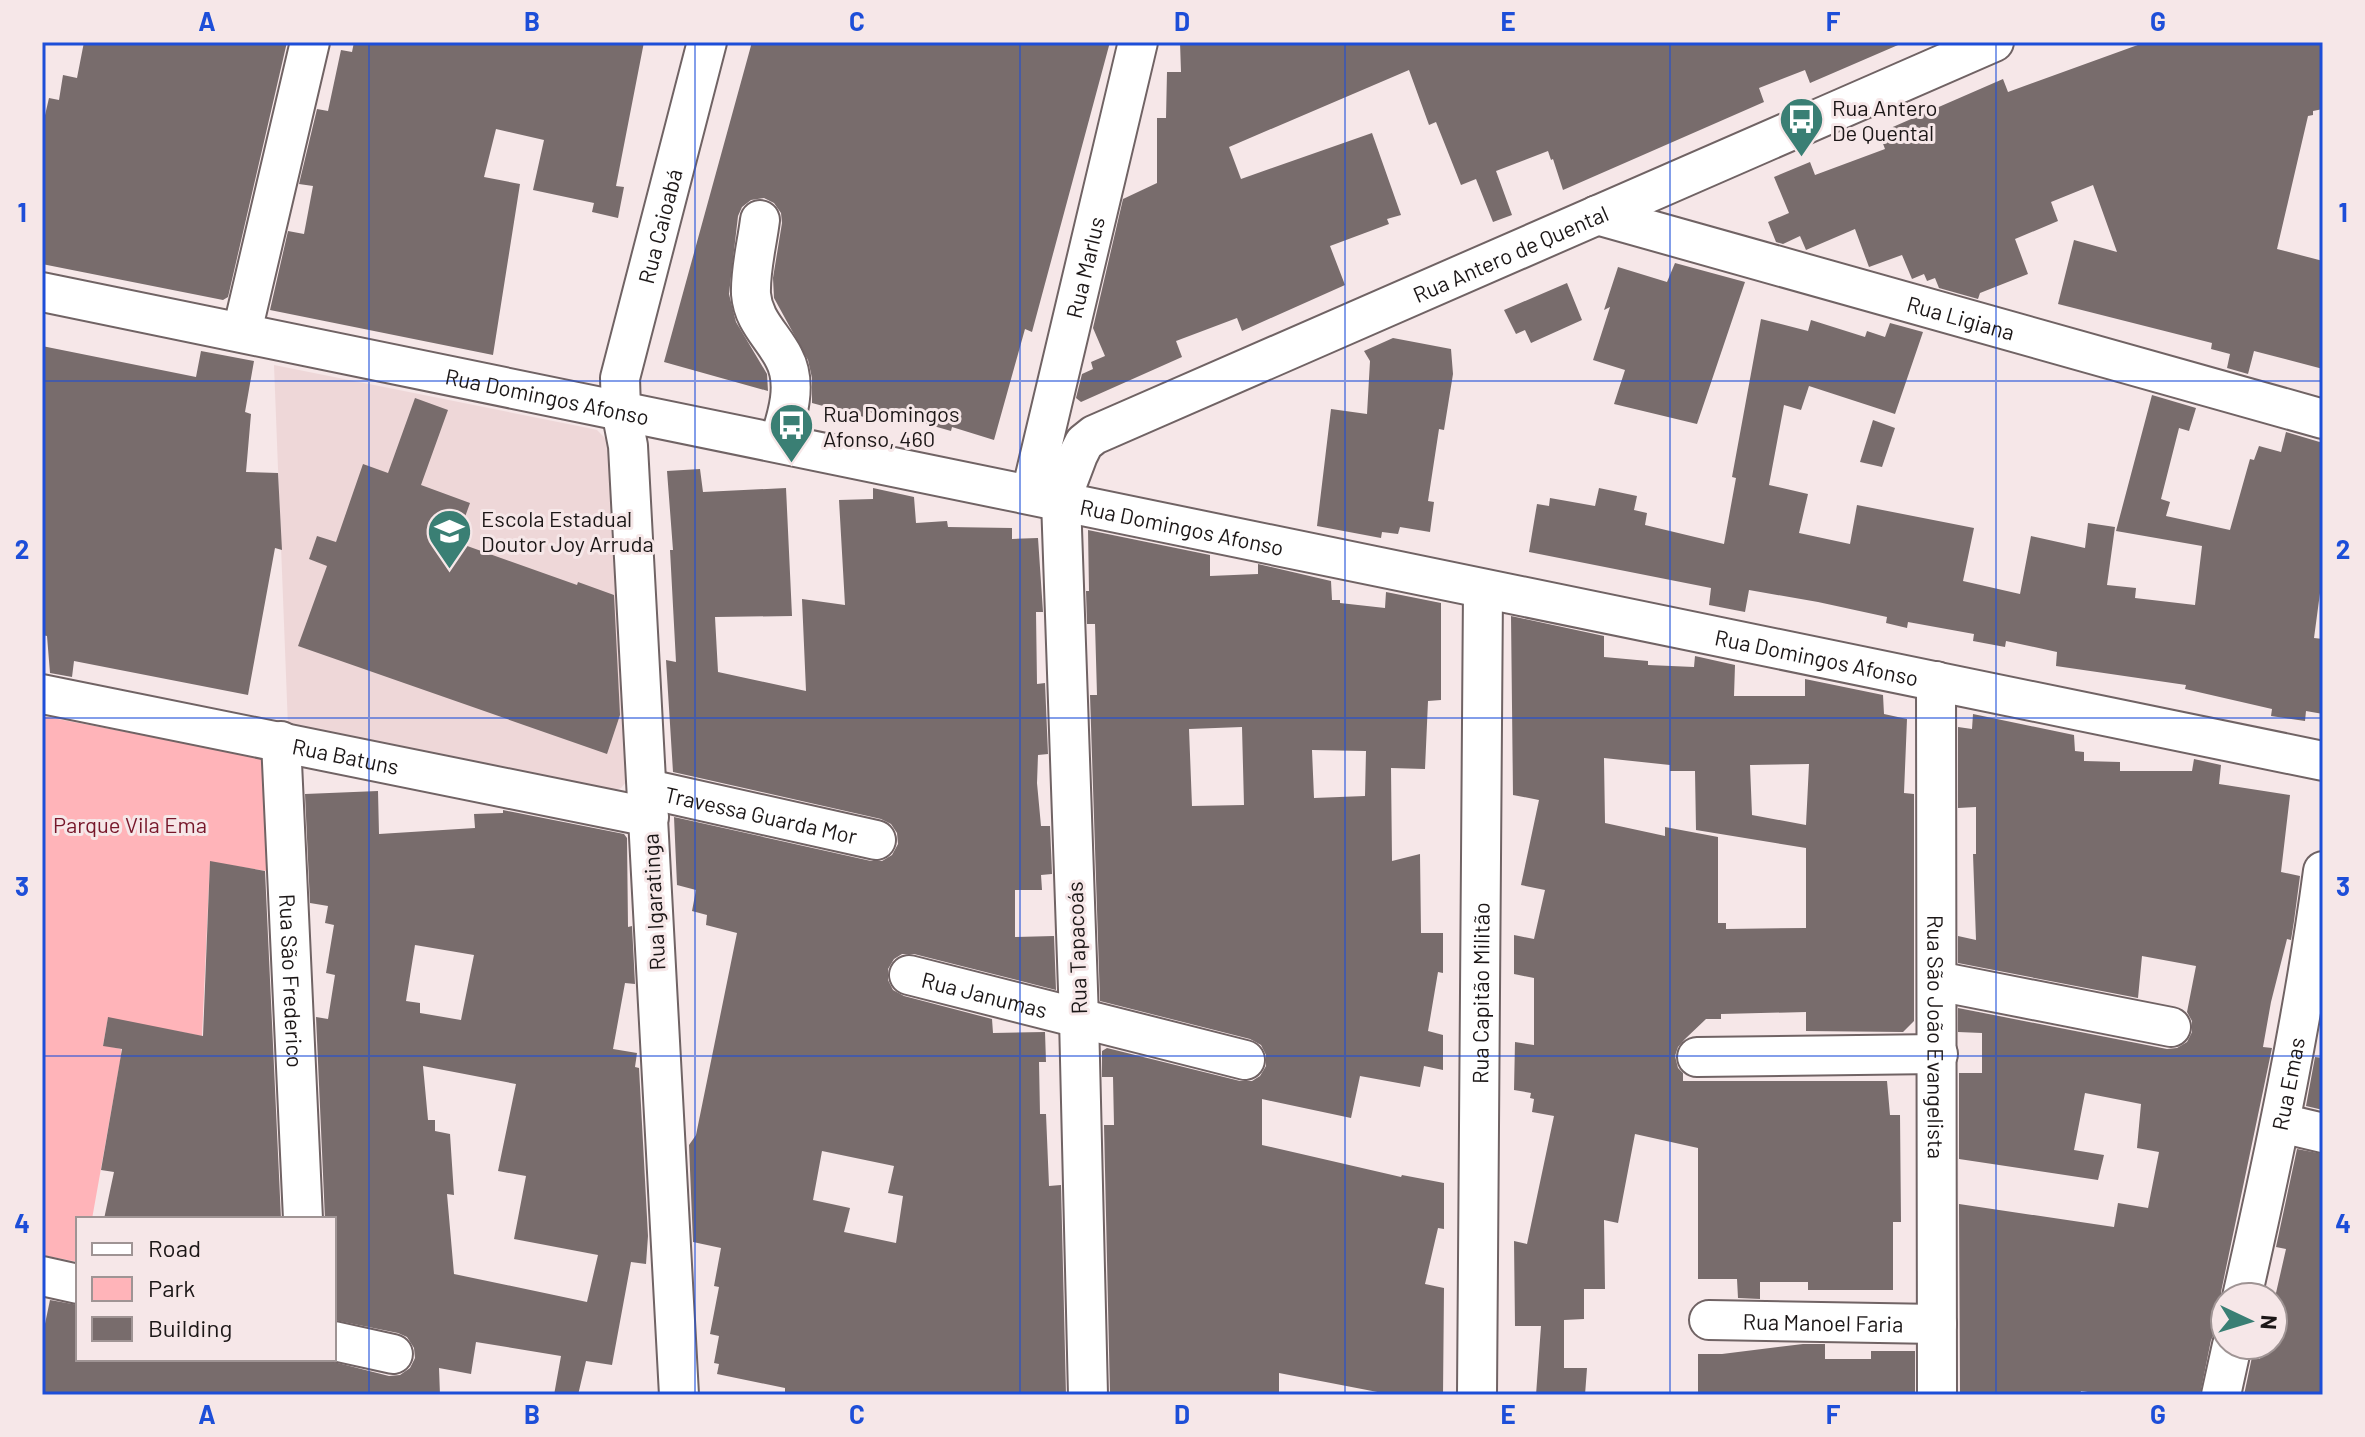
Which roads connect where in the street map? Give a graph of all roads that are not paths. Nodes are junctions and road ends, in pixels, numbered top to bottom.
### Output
1 (310, 42) edge
2 (707, 42) edge
3 (1138, 42) edge
4 (1994, 42) edge
5 (1597, 215) junction
6 (760, 220) dead end
7 (42, 292) edge
8 (242, 332) junction
9 (621, 410) junction
10 (2323, 419) edge
11 (779, 442) junction
12 (1046, 497) junction
13 (1483, 590) junction
14 (1936, 681) junction
15 (42, 694) edge
16 (281, 741) junction
17 (2323, 761) edge
18 (648, 803) junction
19 (876, 840) dead end
20 (2323, 871) edge
21 (909, 975) dead end
22 (1937, 981) junction
23 (1079, 1018) junction
24 (2171, 1027) dead end
25 (1938, 1054) junction
26 (1697, 1057) dead end
27 (1245, 1060) dead end
28 (2281, 1123) junction
29 (2323, 1133) edge
30 (303, 1217) edge
31 (42, 1276) edge
32 (2246, 1281) edge
33 (76, 1284) edge
34 (1709, 1320) dead end
35 (1937, 1324) junction
36 (336, 1341) edge
37 (393, 1354) dead end
38 (2228, 1361) edge
39 (679, 1395) edge
40 (1088, 1395) edge
41 (1477, 1395) edge
42 (1937, 1395) edge
43 (2221, 1395) edge

1 - 8 street
2 - 9 street, Rua Caioabá
3 - 12 street, Rua Marlus
4 - 5 street, Rua Antero de Quental
5 - 10 street, Rua Ligiana
5 - 12 street, Rua Antero de Quental
6 - 11 street
7 - 8 street, Rua Domingos Afonso
8 - 9 street, Rua Domingos Afonso
9 - 11 street, Rua Domingos Afonso
9 - 18 street, Rua Igaratinga
11 - 12 street, Rua Domingos Afonso
12 - 13 street, Rua Domingos Afonso
12 - 23 street, Rua Tapacoás
13 - 14 street, Rua Domingos Afonso
13 - 41 street, Rua Capitão Militão
14 - 17 street, Rua Domingos Afonso
14 - 22 street, Rua São João Evangelista
15 - 16 street, Rua Batuns
16 - 18 street, Rua Batuns
16 - 30 street, Rua São Frederico
18 - 19 street, Travessa Guarda Mor
18 - 39 street, Rua Igaratinga
20 - 28 street, Rua Emas
21 - 23 street, Rua Janumas
22 - 24 street
22 - 25 street, Rua São João Evangelista
23 - 27 street, Rua Janumas
23 - 40 street, Rua Tapacoás
25 - 26 street
25 - 35 street, Rua São João Evangelista
28 - 29 street
28 - 32 street, Rua Emas
31 - 33 street
34 - 35 street, Rua Manoel Faria
35 - 42 street, Rua São João Evangelista
36 - 37 street
38 - 43 street

